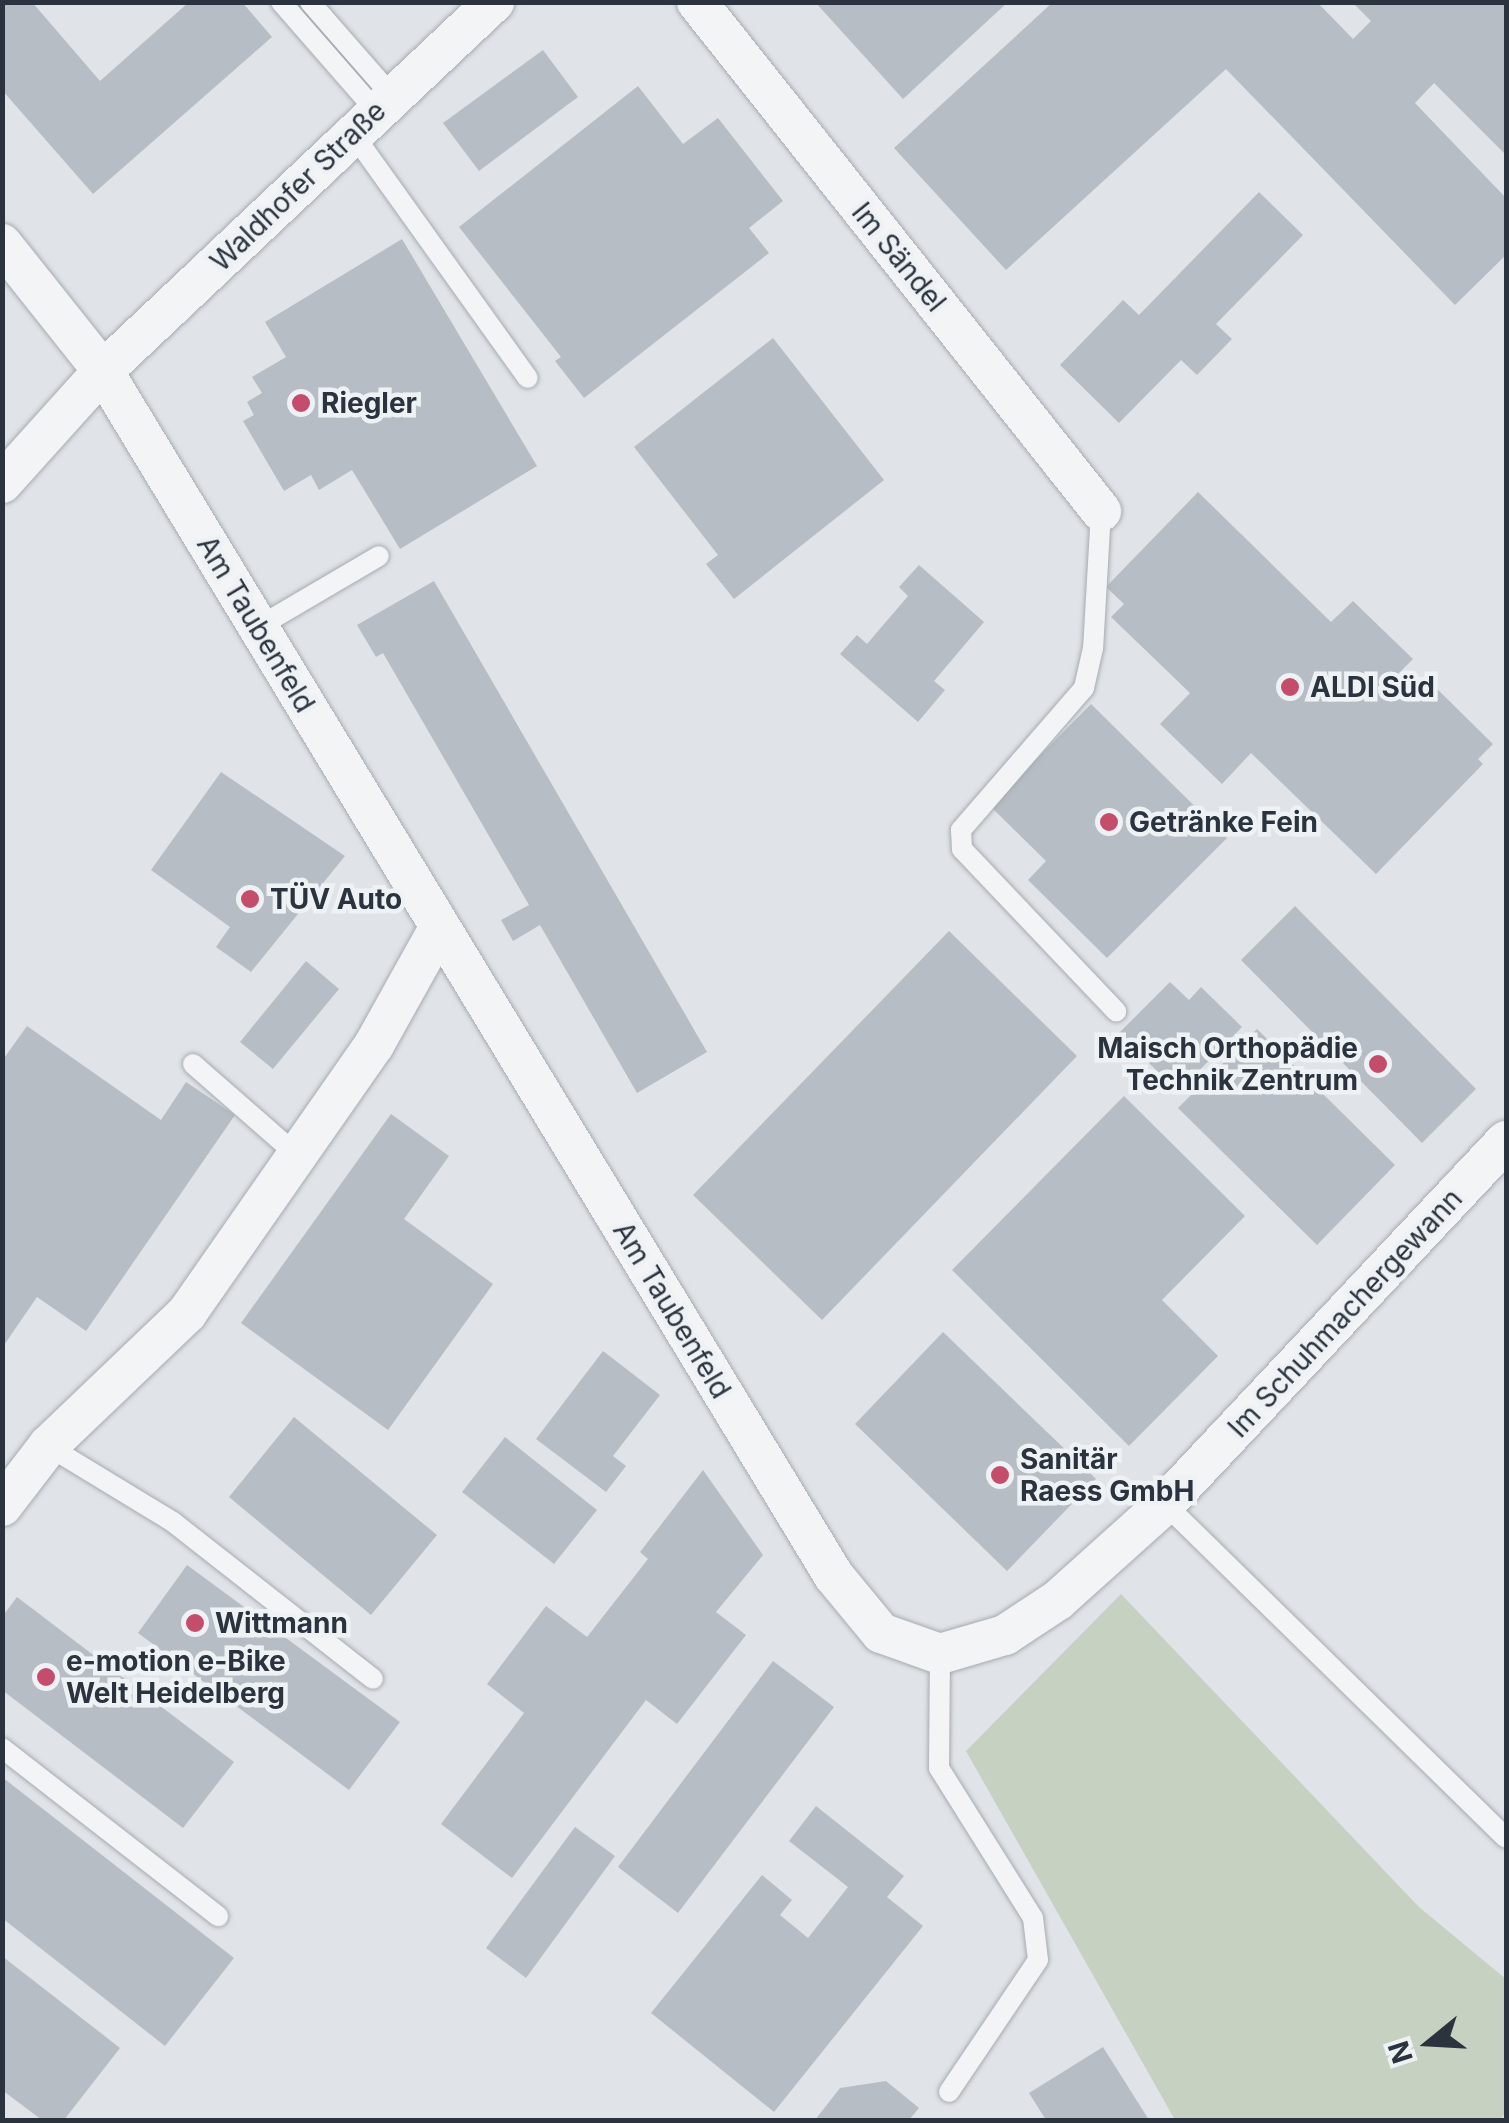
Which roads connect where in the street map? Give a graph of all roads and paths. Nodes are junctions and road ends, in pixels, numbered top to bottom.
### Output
1 (281, 2) edge
2 (310, 2) edge
3 (494, 2) edge
4 (696, 2) edge
5 (374, 114) junction
6 (2, 244) edge
7 (103, 371) junction
8 (528, 378) dead end
9 (2, 483) edge
10 (1101, 510) joint
11 (379, 556) dead end
12 (258, 627) junction
13 (439, 928) junction
14 (1116, 1011) dead end
15 (193, 1064) dead end
16 (1506, 1141) edge
17 (298, 1156) junction
18 (48, 1446) junction
19 (1165, 1504) junction
20 (2, 1506) edge
21 (940, 1654) junction
22 (373, 1679) dead end
23 (2, 1748) edge
24 (1506, 1838) edge
25 (218, 1916) dead end
26 (949, 2092) dead end

1 - 5 lane
2 - 5 lane
3 - 5 street, Waldhofer Straße
4 - 10 street, Im Sändel
5 - 7 street, Waldhofer Straße
5 - 8 lane
6 - 7 street, Am Taubenfeld
7 - 9 street
7 - 12 street, Am Taubenfeld
10 - 14 lane
11 - 12 lane
12 - 13 street, Am Taubenfeld
13 - 17 street
13 - 21 street, Am Taubenfeld
15 - 17 lane
16 - 19 street, Im Schuhmachergewann
17 - 18 street
18 - 20 street
18 - 22 lane
19 - 21 street, Im Schuhmachergewann
19 - 24 lane
21 - 26 lane
23 - 25 lane

